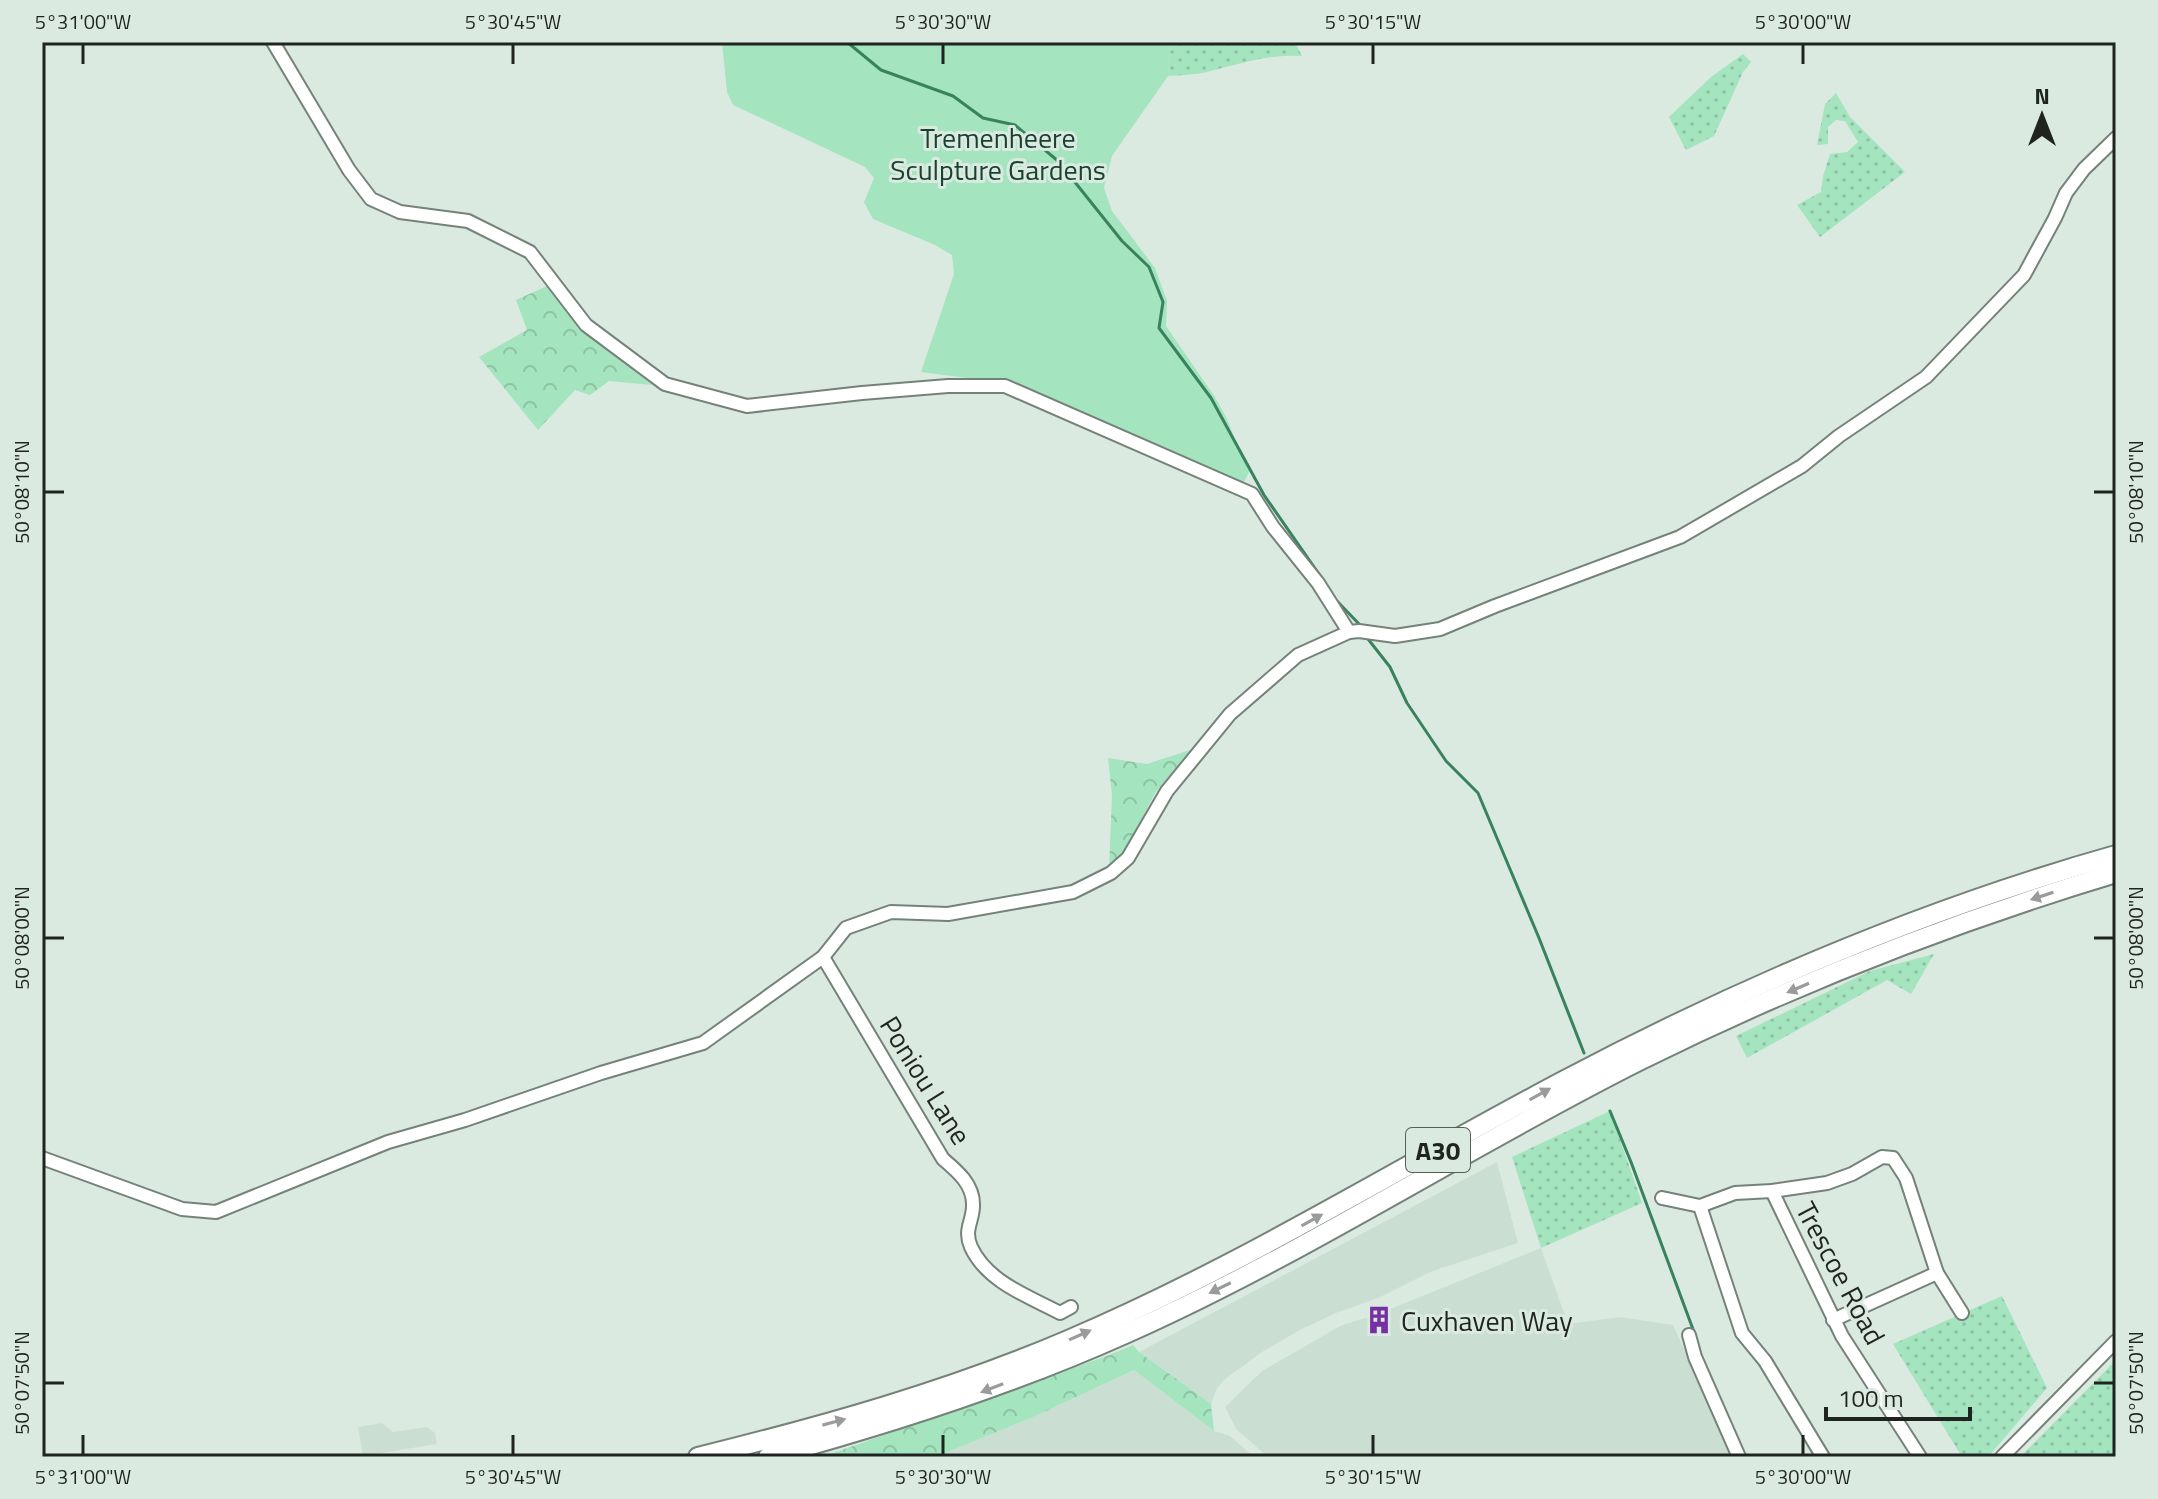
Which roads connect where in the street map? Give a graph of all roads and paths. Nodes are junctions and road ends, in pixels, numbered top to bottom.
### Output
1 (273, 42) edge
2 (2116, 138) edge
3 (1349, 632) junction
4 (2116, 855) edge
5 (2116, 873) edge
6 (823, 957) junction
7 (42, 1158) edge
8 (1772, 1191) junction
9 (1662, 1198) dead end
10 (1700, 1206) junction
11 (1937, 1273) junction
12 (1071, 1307) dead end
13 (1962, 1313) dead end
14 (1833, 1320) junction
15 (1689, 1335) dead end
16 (2116, 1341) edge
17 (1917, 1456) edge
18 (698, 1457) edge
19 (768, 1457) edge
20 (1739, 1457) edge
21 (1823, 1457) edge
22 (2002, 1457) edge

1 - 3 street
2 - 3 street
3 - 6 street
18 -> 4 highway, A30
5 -> 19 highway, A30
6 - 7 street
6 - 12 street, Poniou Lane
8 - 10 street
8 - 11 street
8 - 14 street, Trescoe Road
9 - 10 street
10 - 21 street
11 - 13 street
11 - 14 street
14 - 17 street, Trescoe Road
15 - 20 street
16 - 22 street

